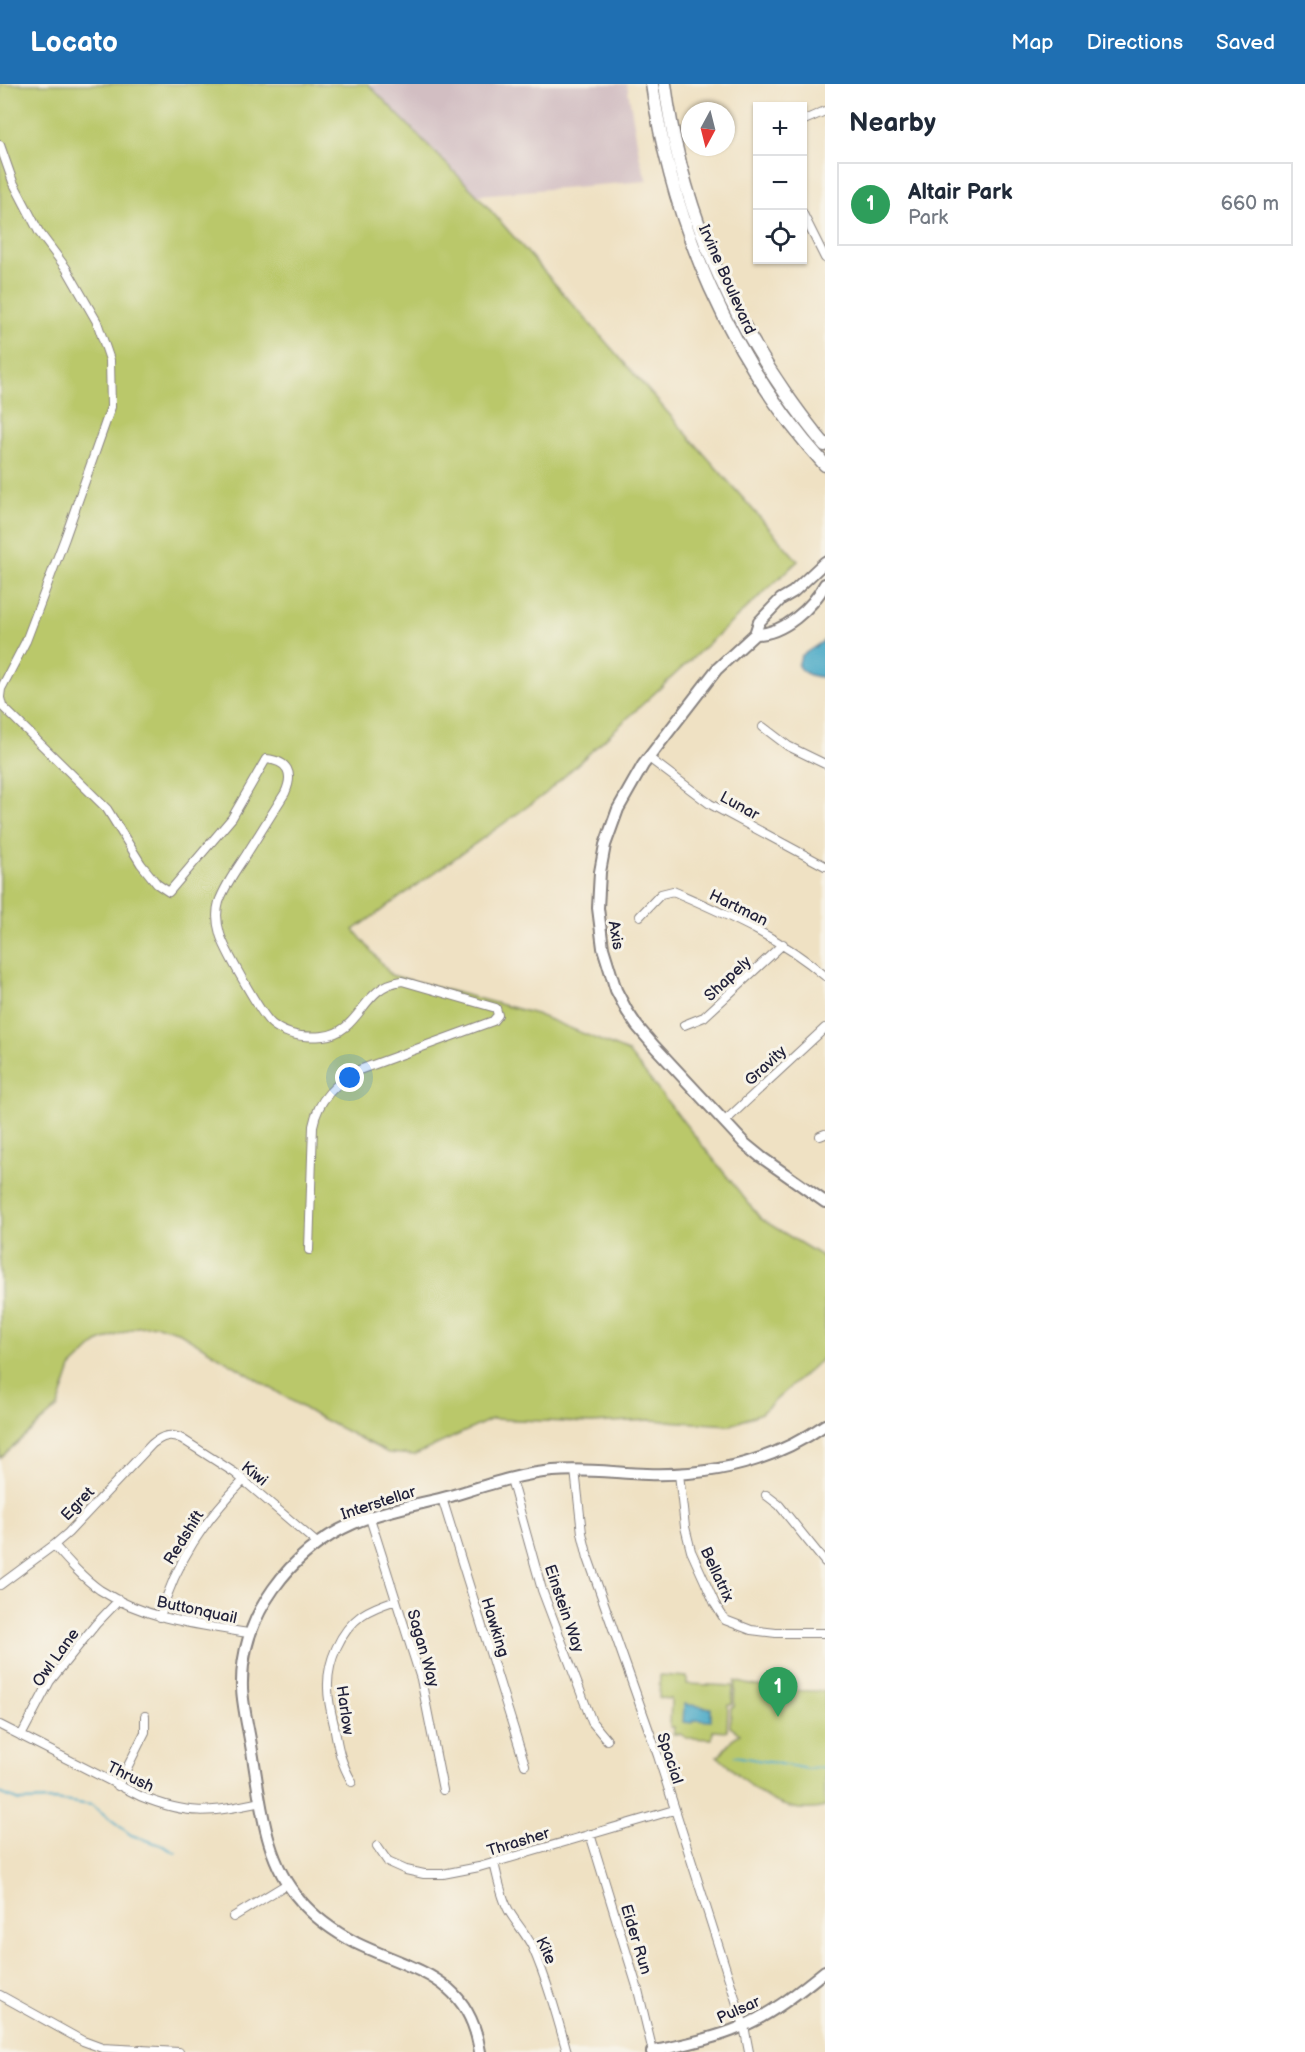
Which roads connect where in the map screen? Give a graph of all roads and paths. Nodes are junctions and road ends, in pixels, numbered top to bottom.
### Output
1 (652, 84) edge
2 (665, 84) edge
3 (825, 111) edge
4 (807, 119) edge
5 (0, 144) edge
6 (807, 222) edge
7 (825, 258) edge
8 (825, 445) edge
9 (825, 465) edge
10 (825, 562) edge
11 (825, 584) edge
12 (793, 592) junction
13 (806, 607) junction
14 (755, 633) junction
15 (0, 698) edge
16 (763, 727) dead end
17 (649, 758) junction
18 (825, 764) edge
19 (825, 866) edge
20 (640, 916) dead end
21 (783, 944) junction
22 (825, 976) edge
23 (684, 1024) dead end
24 (825, 1028) edge
25 (724, 1122) junction
26 (825, 1202) edge
27 (309, 1250) dead end
28 (825, 1425) edge
29 (167, 1436) joint
30 (575, 1470) junction
31 (679, 1474) junction
32 (511, 1479) junction
33 (244, 1480) junction
34 (766, 1495) dead end
35 (442, 1498) junction
36 (370, 1518) junction
37 (318, 1544) junction
38 (54, 1545) junction
39 (825, 1563) edge
40 (0, 1585) edge
41 (119, 1600) junction
42 (396, 1600) junction
43 (159, 1617) junction
44 (249, 1633) junction
45 (825, 1633) edge
46 (145, 1716) dead end
47 (0, 1725) edge
48 (21, 1736) junction
49 (607, 1740) dead end
50 (525, 1764) dead end
51 (352, 1782) dead end
52 (118, 1786) junction
53 (443, 1790) dead end
54 (261, 1802) junction
55 (674, 1810) junction
56 (590, 1834) junction
57 (377, 1846) dead end
58 (494, 1863) junction
59 (287, 1884) junction
60 (233, 1917) dead end
61 (825, 1971) edge
62 (0, 1995) edge
63 (744, 2026) junction
64 (140, 2052) edge
65 (179, 2052) edge
66 (480, 2052) edge
67 (567, 2052) edge
68 (652, 2052) edge
69 (749, 2052) edge

1 - 9 main road, Irvine Boulevard
2 - 8 main road, Irvine Boulevard
3 - 4 street
5 - 15 street
6 - 7 street
10 - 12 street, Axis
11 - 13 street, Axis
12 - 13 street
12 - 14 street, Axis
13 - 14 street, Axis
14 - 17 street, Axis
15 - 27 street
16 - 18 street
17 - 19 street, Lunar
17 - 25 street, Axis
20 - 21 street, Hartman
21 - 22 street, Hartman
21 - 23 street, Shapely
24 - 25 street, Gravity
25 - 26 street, Axis
28 - 31 street, Interstellar
29 - 33 street, Kiwi
29 - 38 street, Egret
30 - 31 street, Interstellar
30 - 32 street, Interstellar
30 - 55 street, Spacial
31 - 45 street, Bellatrix
32 - 35 street, Interstellar
32 - 49 street, Einstein Way
33 - 37 street, Kiwi
33 - 43 street, Redshift
34 - 39 street
35 - 36 street, Interstellar
35 - 50 street, Hawking
36 - 37 street, Interstellar
36 - 42 street, Sagan Way
37 - 44 street, Interstellar
38 - 40 street, Egret
38 - 41 street, Buttonquail
41 - 43 street, Buttonquail
41 - 48 street, Owl Lane
42 - 51 street, Harlow
42 - 53 street, Sagan Way
43 - 44 street, Buttonquail
44 - 54 street, Interstellar
46 - 52 street
47 - 48 street, Thrush
48 - 52 street, Thrush
52 - 54 street, Thrush
54 - 59 street, Interstellar
55 - 56 street, Thrasher
55 - 63 street, Spacial
56 - 58 street, Thrasher
56 - 68 street, Eider Run
57 - 58 street, Thrasher
58 - 67 street, Kite
59 - 60 street
59 - 66 street, Interstellar
61 - 63 street, Pulsar
62 - 64 street
63 - 68 street, Pulsar
63 - 69 street, Spacial
64 - 65 street

